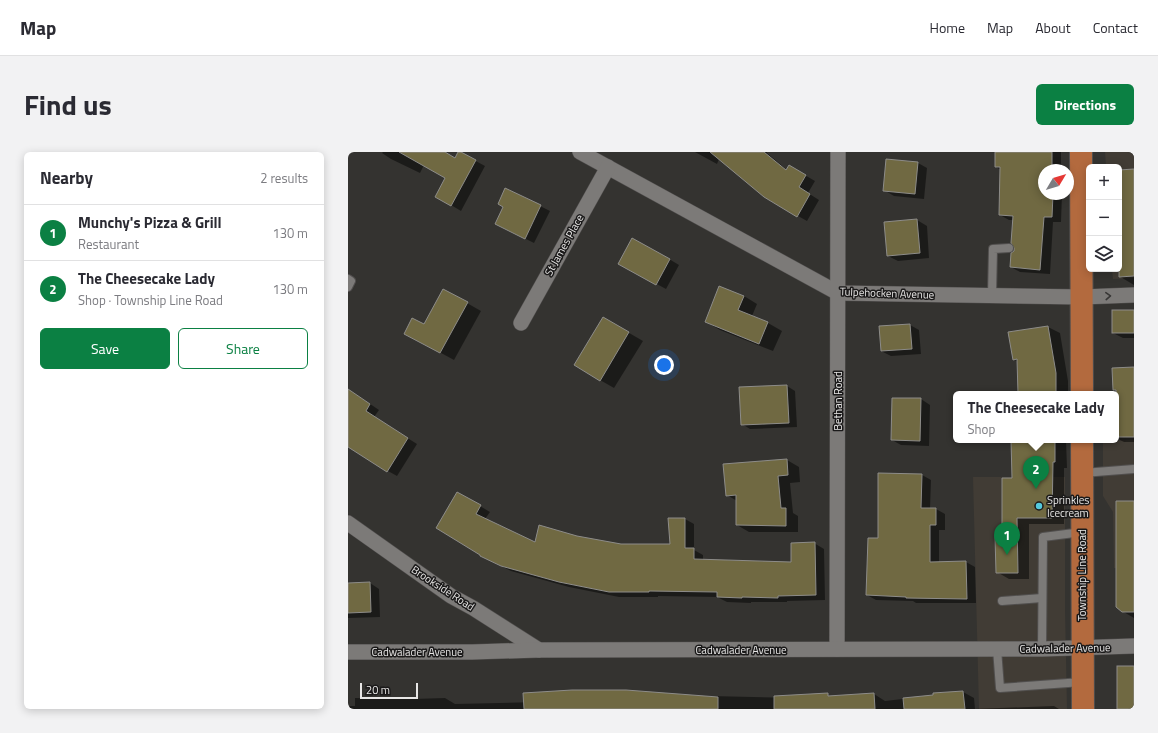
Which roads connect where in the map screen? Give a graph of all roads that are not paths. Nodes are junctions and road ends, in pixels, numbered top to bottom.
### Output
1 (580, 152) edge
2 (838, 152) edge
3 (1081, 152) edge
4 (608, 167) junction
5 (1009, 248) dead end
6 (348, 279) edge
7 (348, 287) edge
8 (838, 293) junction
9 (1134, 295) edge
10 (992, 296) junction
11 (1082, 297) junction
12 (521, 323) dead end
13 (1082, 391) edge
14 (1082, 443) edge
15 (1134, 469) edge
16 (1082, 473) junction
17 (348, 523) edge
18 (1082, 532) junction
19 (1042, 598) junction
20 (1002, 601) dead end
21 (1134, 646) edge
22 (1082, 648) junction
23 (837, 649) junction
24 (997, 649) junction
25 (1042, 649) junction
26 (539, 650) junction
27 (348, 652) edge
28 (1082, 682) junction
29 (1083, 709) edge

1 - 4 street, Tulpehocken Avenue
2 - 8 street, Bethan Road
3 - 11 main road
4 - 8 street, Tulpehocken Avenue
4 - 12 street, St James Place
5 - 10 lane
6 - 7 lane
8 - 10 street, Tulpehocken Avenue
8 - 23 street, Bethan Road
11 -> 9 street, Tulpehocken Avenue
10 - 11 street, Tulpehocken Avenue
11 - 13 main road
14 - 16 main road, Township Line Road
15 - 16 lane
16 - 18 main road, Township Line Road
17 - 26 street, Brookside Road
18 - 19 lane
18 - 22 main road, Township Line Road
19 - 20 lane
19 - 25 lane
21 - 22 street, Cadwalader Avenue
22 - 25 street, Cadwalader Avenue
22 - 28 main road, Township Line Road
23 - 24 street, Cadwalader Avenue
23 - 26 street, Cadwalader Avenue
24 - 25 street, Cadwalader Avenue
24 - 28 lane
26 - 27 street, Cadwalader Avenue
28 - 29 main road, Township Line Road

